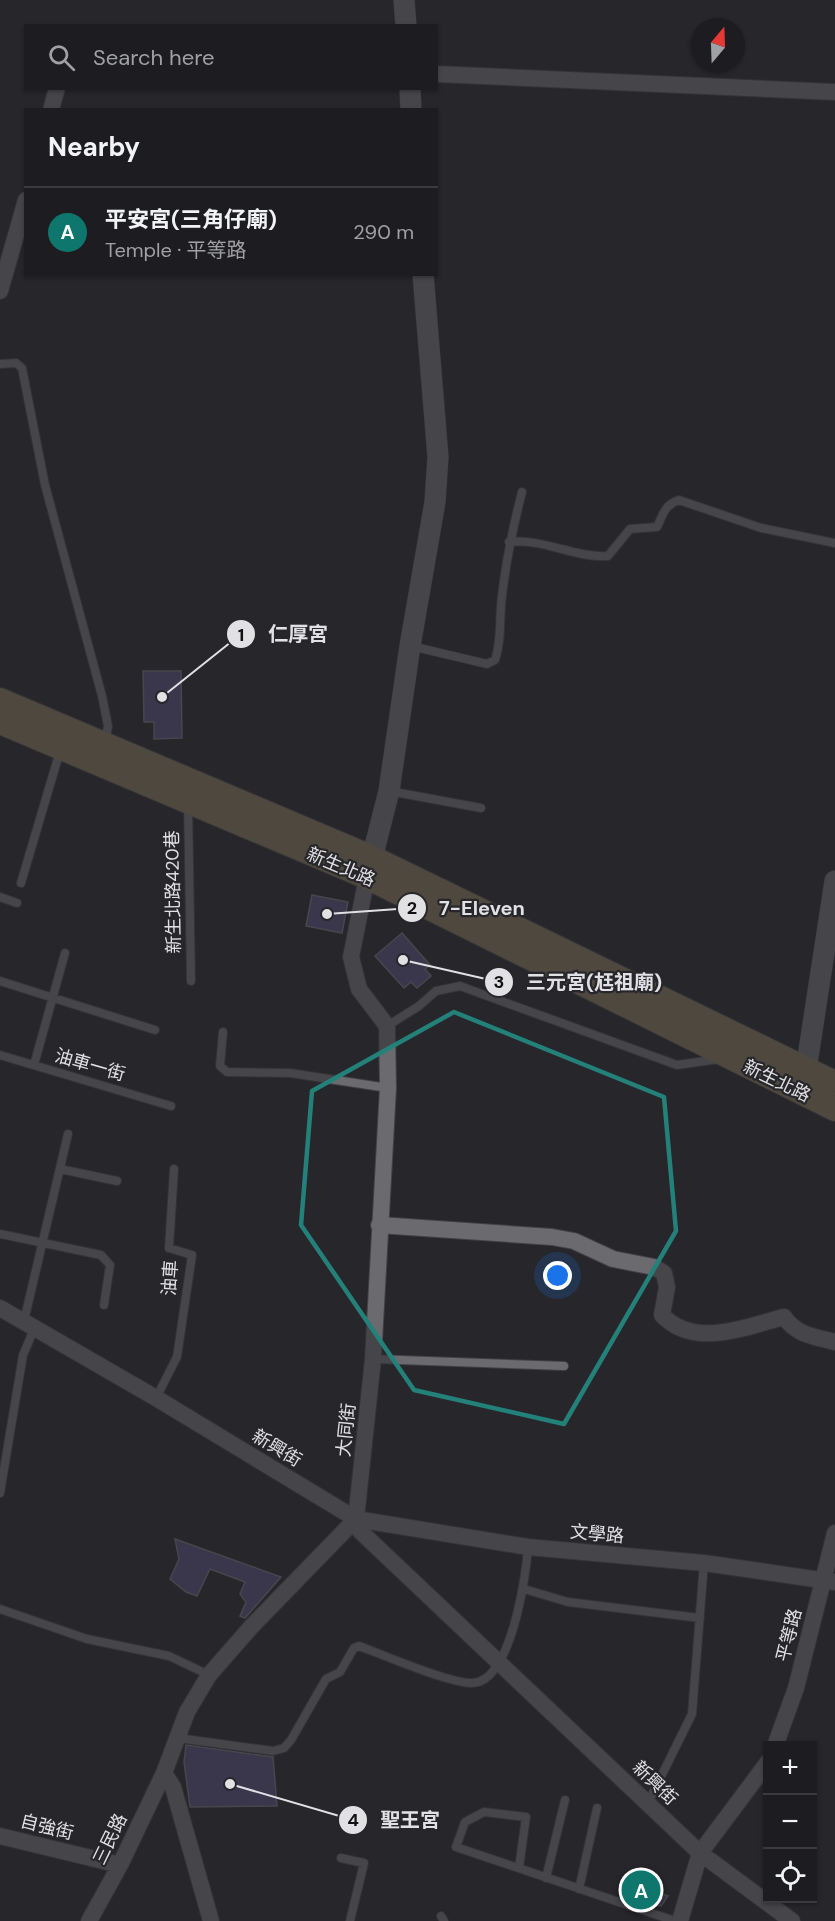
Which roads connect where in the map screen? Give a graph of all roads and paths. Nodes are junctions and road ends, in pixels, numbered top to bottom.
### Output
1 (404, 0) edge
2 (406, 24) edge
3 (438, 74) edge
4 (56, 90) edge
5 (410, 90) edge
6 (835, 92) edge
7 (52, 108) edge
8 (411, 108) edge
9 (24, 205) edge
10 (6, 246) edge
11 (423, 276) edge
12 (0, 291) edge
13 (0, 364) edge
14 (522, 492) dead end
15 (509, 542) junction
16 (835, 543) edge
17 (410, 646) junction
18 (0, 700) edge
19 (0, 722) edge
20 (60, 748) junction
21 (101, 754) junction
22 (389, 791) junction
23 (188, 803) junction
24 (481, 808) dead end
25 (370, 868) junction
26 (835, 881) edge
27 (21, 883) dead end
28 (0, 897) edge
29 (17, 903) dead end
30 (64, 953) dead end
31 (0, 981) edge
32 (191, 981) dead end
33 (53, 997) junction
34 (387, 1026) junction
35 (155, 1030) dead end
36 (223, 1032) dead end
37 (0, 1055) edge
38 (729, 1057) junction
39 (34, 1065) junction
40 (802, 1081) junction
41 (835, 1083) edge
42 (388, 1088) junction
43 (171, 1106) dead end
44 (835, 1109) edge
45 (68, 1134) dead end
46 (60, 1169) junction
47 (174, 1169) dead end
48 (117, 1180) dead end
49 (379, 1225) junction
50 (0, 1234) edge
51 (42, 1244) junction
52 (104, 1305) dead end
53 (0, 1308) edge
54 (30, 1324) junction
55 (835, 1342) edge
56 (373, 1359) junction
57 (564, 1366) dead end
58 (156, 1398) junction
59 (0, 1492) edge
60 (356, 1519) junction
61 (835, 1533) edge
62 (528, 1547) junction
63 (704, 1563) junction
64 (829, 1581) edge
65 (524, 1589) junction
66 (0, 1609) edge
67 (700, 1618) junction
68 (501, 1662) junction
69 (209, 1675) junction
70 (178, 1738) junction
71 (777, 1741) edge
72 (763, 1769) edge
73 (164, 1773) junction
74 (565, 1800) dead end
75 (648, 1803) junction
76 (597, 1808) dead end
77 (0, 1836) edge
78 (700, 1853) junction
79 (341, 1858) dead end
80 (120, 1865) junction
81 (519, 1868) junction
82 (546, 1878) junction
83 (579, 1889) junction
84 (89, 1921) edge
85 (211, 1921) edge
86 (350, 1921) edge
87 (678, 1921) edge
88 (792, 1921) edge

1 - 2 street
3 - 6 street
4 - 7 street
5 - 8 street
9 - 10 street
10 - 12 street
11 - 17 street
13 - 21 lane
14 - 15 lane
15 - 16 lane
15 - 17 lane
17 - 22 street
18 - 21 main road, 新生北路
19 - 20 main road, 新生北路
20 - 21 main road, 新生北路
20 - 27 lane
21 - 23 main road, 新生北路
21 - 25 main road, 新生北路
22 - 24 lane
22 - 25 street
23 - 25 main road, 新生北路
23 - 32 lane, 新生北路420巷
25 - 34 street
25 - 38 main road, 新生北路
25 - 40 main road, 新生北路
26 - 40 street
28 - 29 lane
30 - 33 lane
31 - 33 lane
33 - 35 lane
33 - 39 lane
34 - 38 lane
34 - 42 street, 大同街
36 - 42 lane
37 - 39 lane, 油車一街
38 - 40 main road, 新生北路
39 - 43 lane, 油車一街
40 - 41 main road, 新生北路
40 - 44 main road, 新生北路
42 - 49 street, 大同街
45 - 46 lane
46 - 48 lane
46 - 51 lane
47 - 58 lane, 油車
49 - 55 street
49 - 56 street, 大同街
50 - 51 lane
51 - 52 lane
51 - 54 lane
53 - 54 street, 新興街
54 - 58 street, 新興街
54 - 59 lane
56 - 57 lane
56 - 60 street, 大同街
58 - 60 street, 新興街
60 - 62 street, 文學路
60 - 68 street, 新興街
60 - 69 street
61 - 64 street, 平等路
62 - 63 street, 文學路
62 - 65 lane
63 - 64 street, 文學路
63 - 67 lane
64 - 71 street, 平等路
65 - 67 lane
65 - 68 lane
66 - 69 lane
67 - 75 lane
68 - 70 lane
68 - 75 street, 新興街
69 - 70 street
70 - 73 street
72 - 78 street
73 - 80 street, 三民路
73 - 85 street
74 - 82 lane
75 - 78 street, 新興街
76 - 83 lane
77 - 80 street, 自強街
78 - 87 street
78 - 88 street, 新興街
79 - 86 lane
80 - 84 street, 三民路
81 - 81 lane
81 - 82 lane
82 - 83 lane
83 - 87 lane

